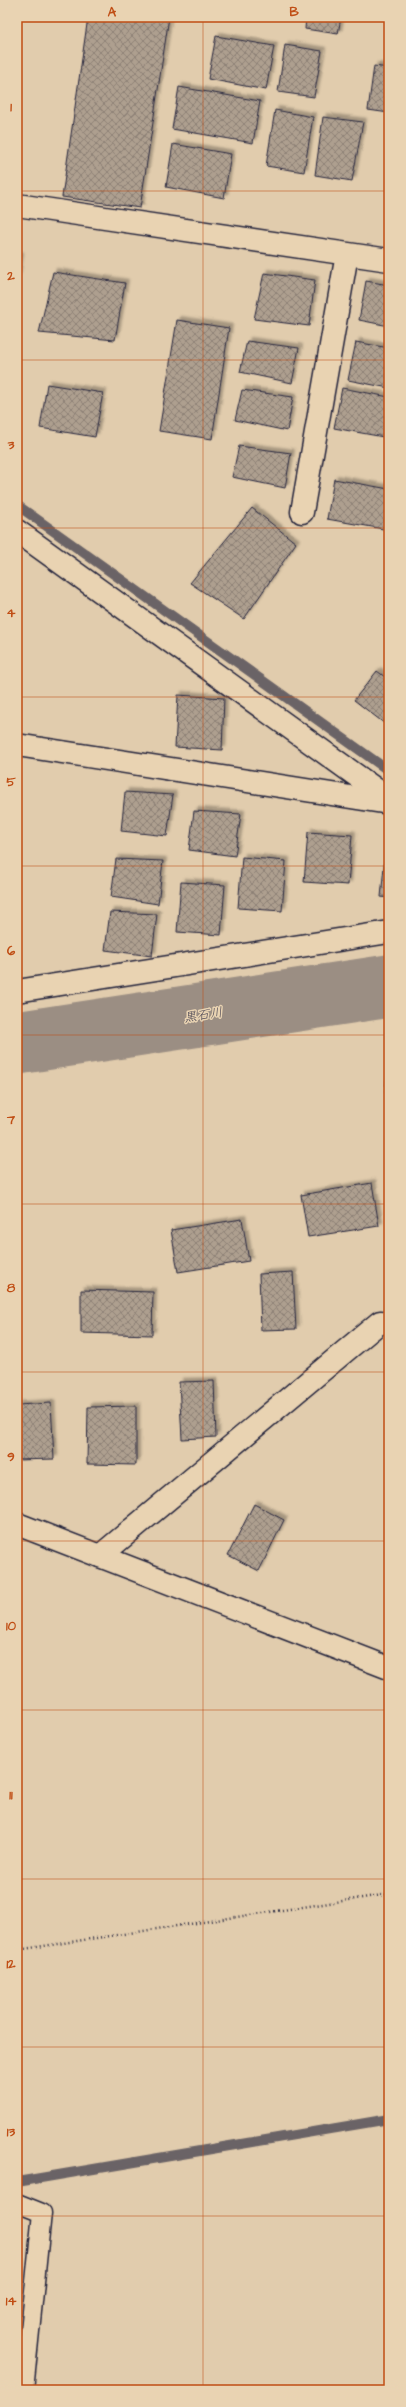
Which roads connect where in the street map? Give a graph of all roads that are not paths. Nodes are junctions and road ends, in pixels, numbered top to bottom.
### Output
1 (17, 205) edge
2 (347, 254) junction
3 (389, 260) edge
4 (302, 512) dead end
5 (17, 531) edge
6 (17, 745) edge
7 (389, 799) edge
8 (389, 803) edge
9 (389, 932) edge
10 (17, 991) edge
11 (389, 1323) edge
12 (17, 1524) edge
13 (100, 1556) junction
14 (389, 1668) edge
15 (17, 2203) edge
16 (24, 2390) edge

1 - 2 street
2 - 3 street
2 - 4 street
5 - 7 street
6 - 8 street
9 - 10 street
11 - 13 street
12 - 13 street
13 - 14 street
15 - 16 lane

